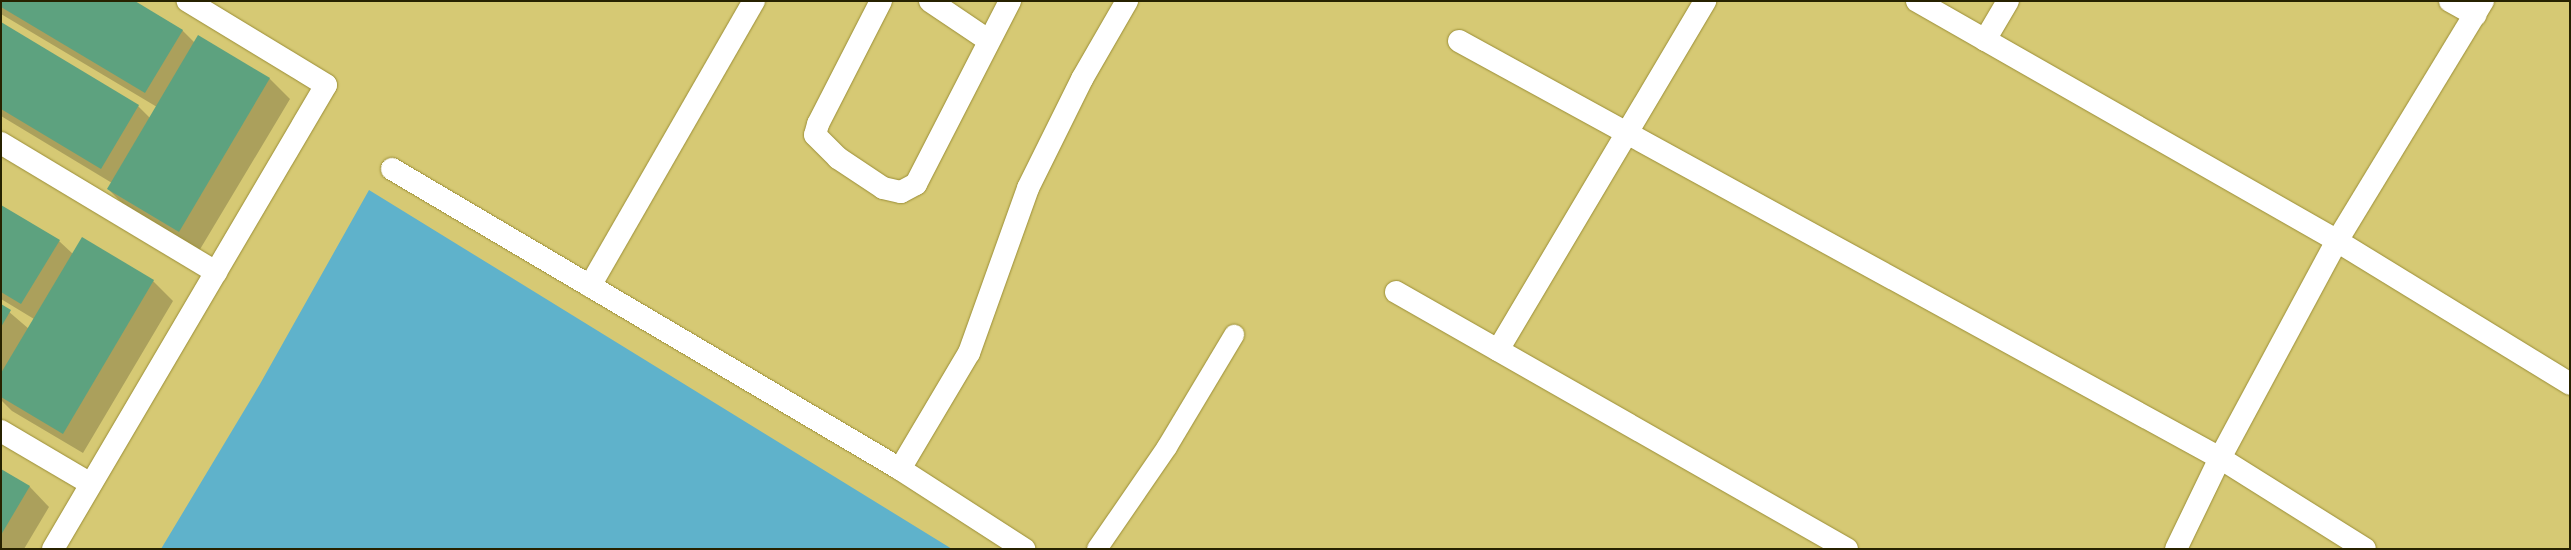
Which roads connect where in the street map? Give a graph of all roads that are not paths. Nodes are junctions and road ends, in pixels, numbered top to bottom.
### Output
1 (188, 1) edge
2 (754, 1) edge
3 (881, 1) edge
4 (930, 1) edge
5 (1010, 1) edge
6 (1127, 1) edge
7 (1705, 1) edge
8 (1917, 1) edge
9 (2008, 1) edge
10 (2450, 1) edge
11 (2479, 8) edge
12 (988, 40) junction
13 (1985, 40) junction
14 (1459, 41) dead end
15 (1626, 132) junction
16 (1, 143) edge
17 (392, 169) dead end
18 (2337, 241) junction
19 (216, 272) junction
20 (590, 286) junction
21 (1396, 292) dead end
22 (1234, 335) dead end
23 (1498, 350) junction
24 (2570, 384) edge
25 (1, 431) edge
26 (2220, 458) junction
27 (900, 469) junction
28 (91, 484) junction
29 (53, 549) edge
30 (1024, 549) edge
31 (1097, 549) edge
32 (1847, 549) edge
33 (2176, 549) edge
34 (2365, 549) edge

1 - 19 street
2 - 20 street
3 - 12 street
4 - 12 street
5 - 12 street
6 - 27 street
7 - 15 street
8 - 13 street
9 - 13 street
10 - 11 street
11 - 18 street
13 - 18 street
14 - 15 street
15 - 23 street
15 - 26 street
16 - 19 street
17 - 20 street
18 - 24 street
18 - 26 street
19 - 28 street
20 - 27 street
21 - 23 street
22 - 31 lane
23 - 32 street
25 - 28 street
26 - 33 street
26 - 34 street
27 - 30 street
28 - 29 street

